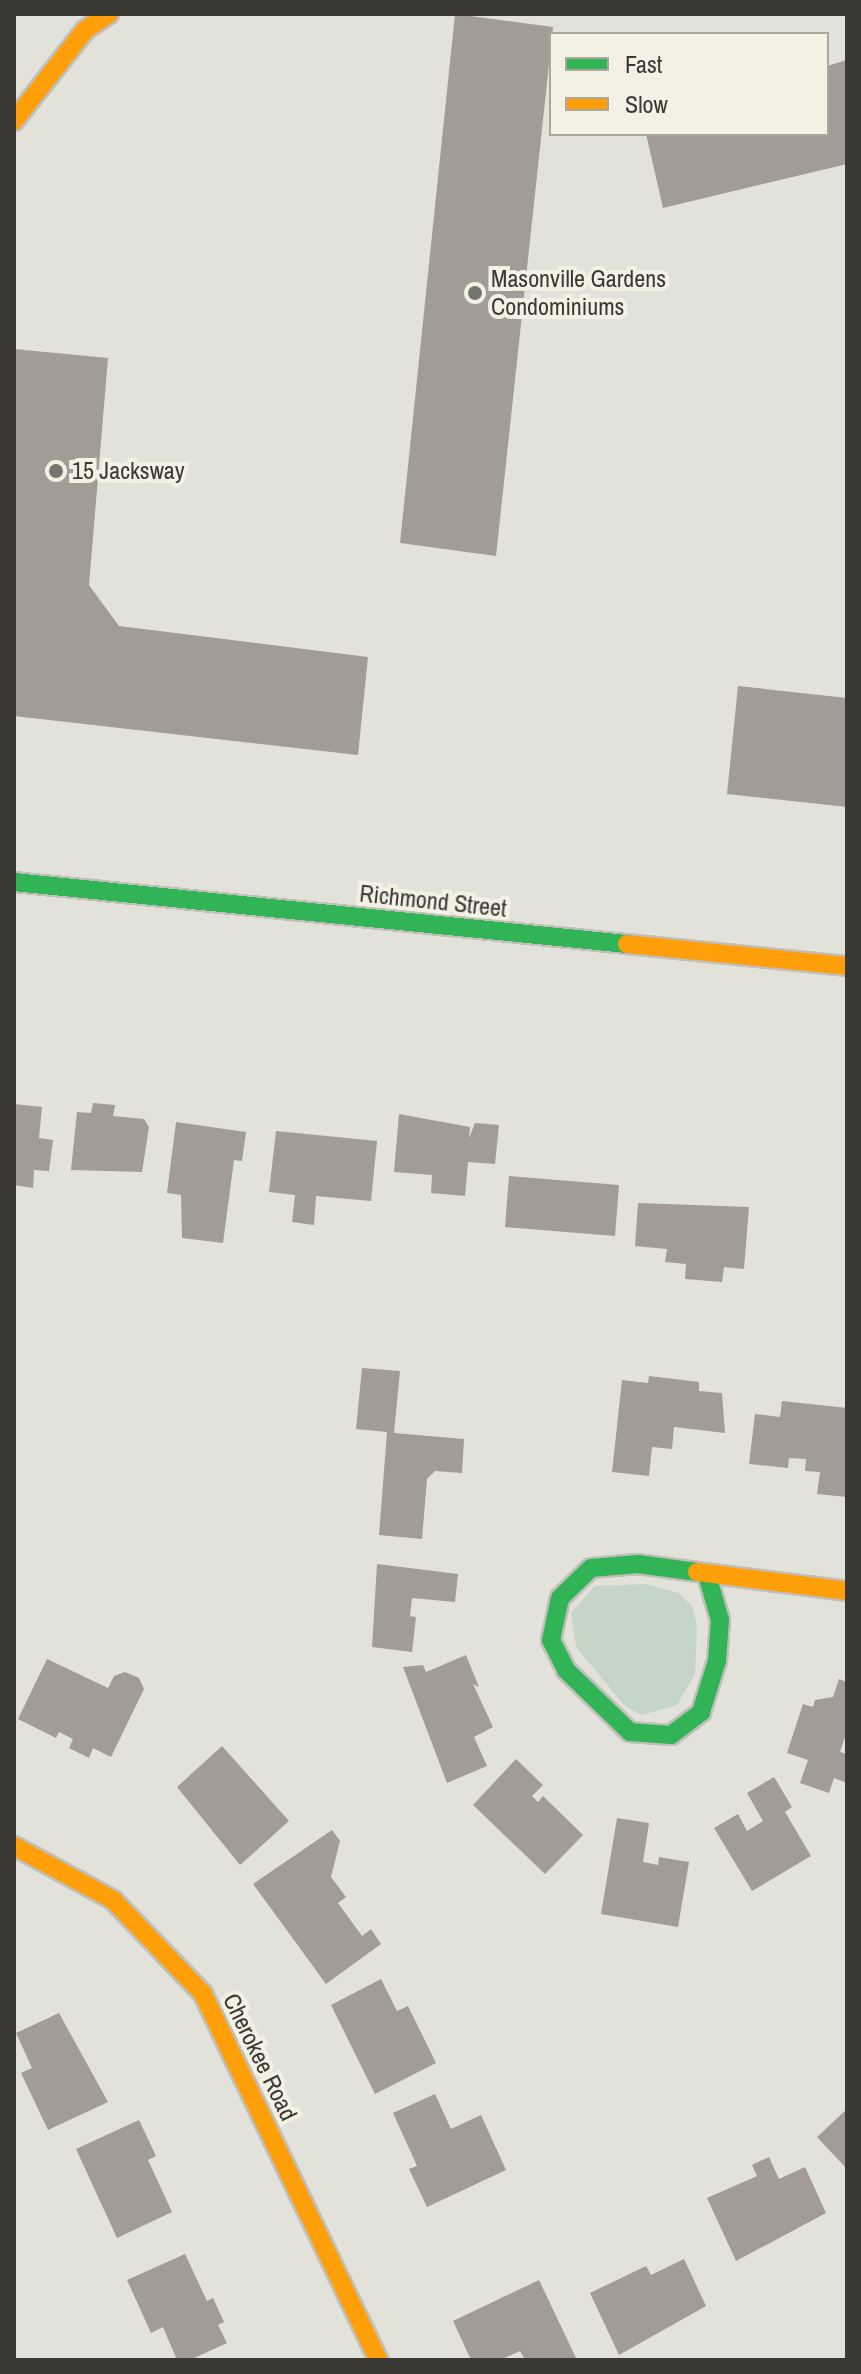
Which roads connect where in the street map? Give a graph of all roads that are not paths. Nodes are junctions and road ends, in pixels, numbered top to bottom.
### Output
1 (109, 14) edge
2 (14, 121) edge
3 (14, 882) edge
4 (847, 966) edge
5 (707, 1575) junction
6 (847, 1591) edge
7 (14, 1846) edge
8 (378, 2360) edge

1 - 2 street
3 - 4 street, Richmond Street
5 - 5 street
5 - 6 street
7 - 8 street, Cherokee Road

